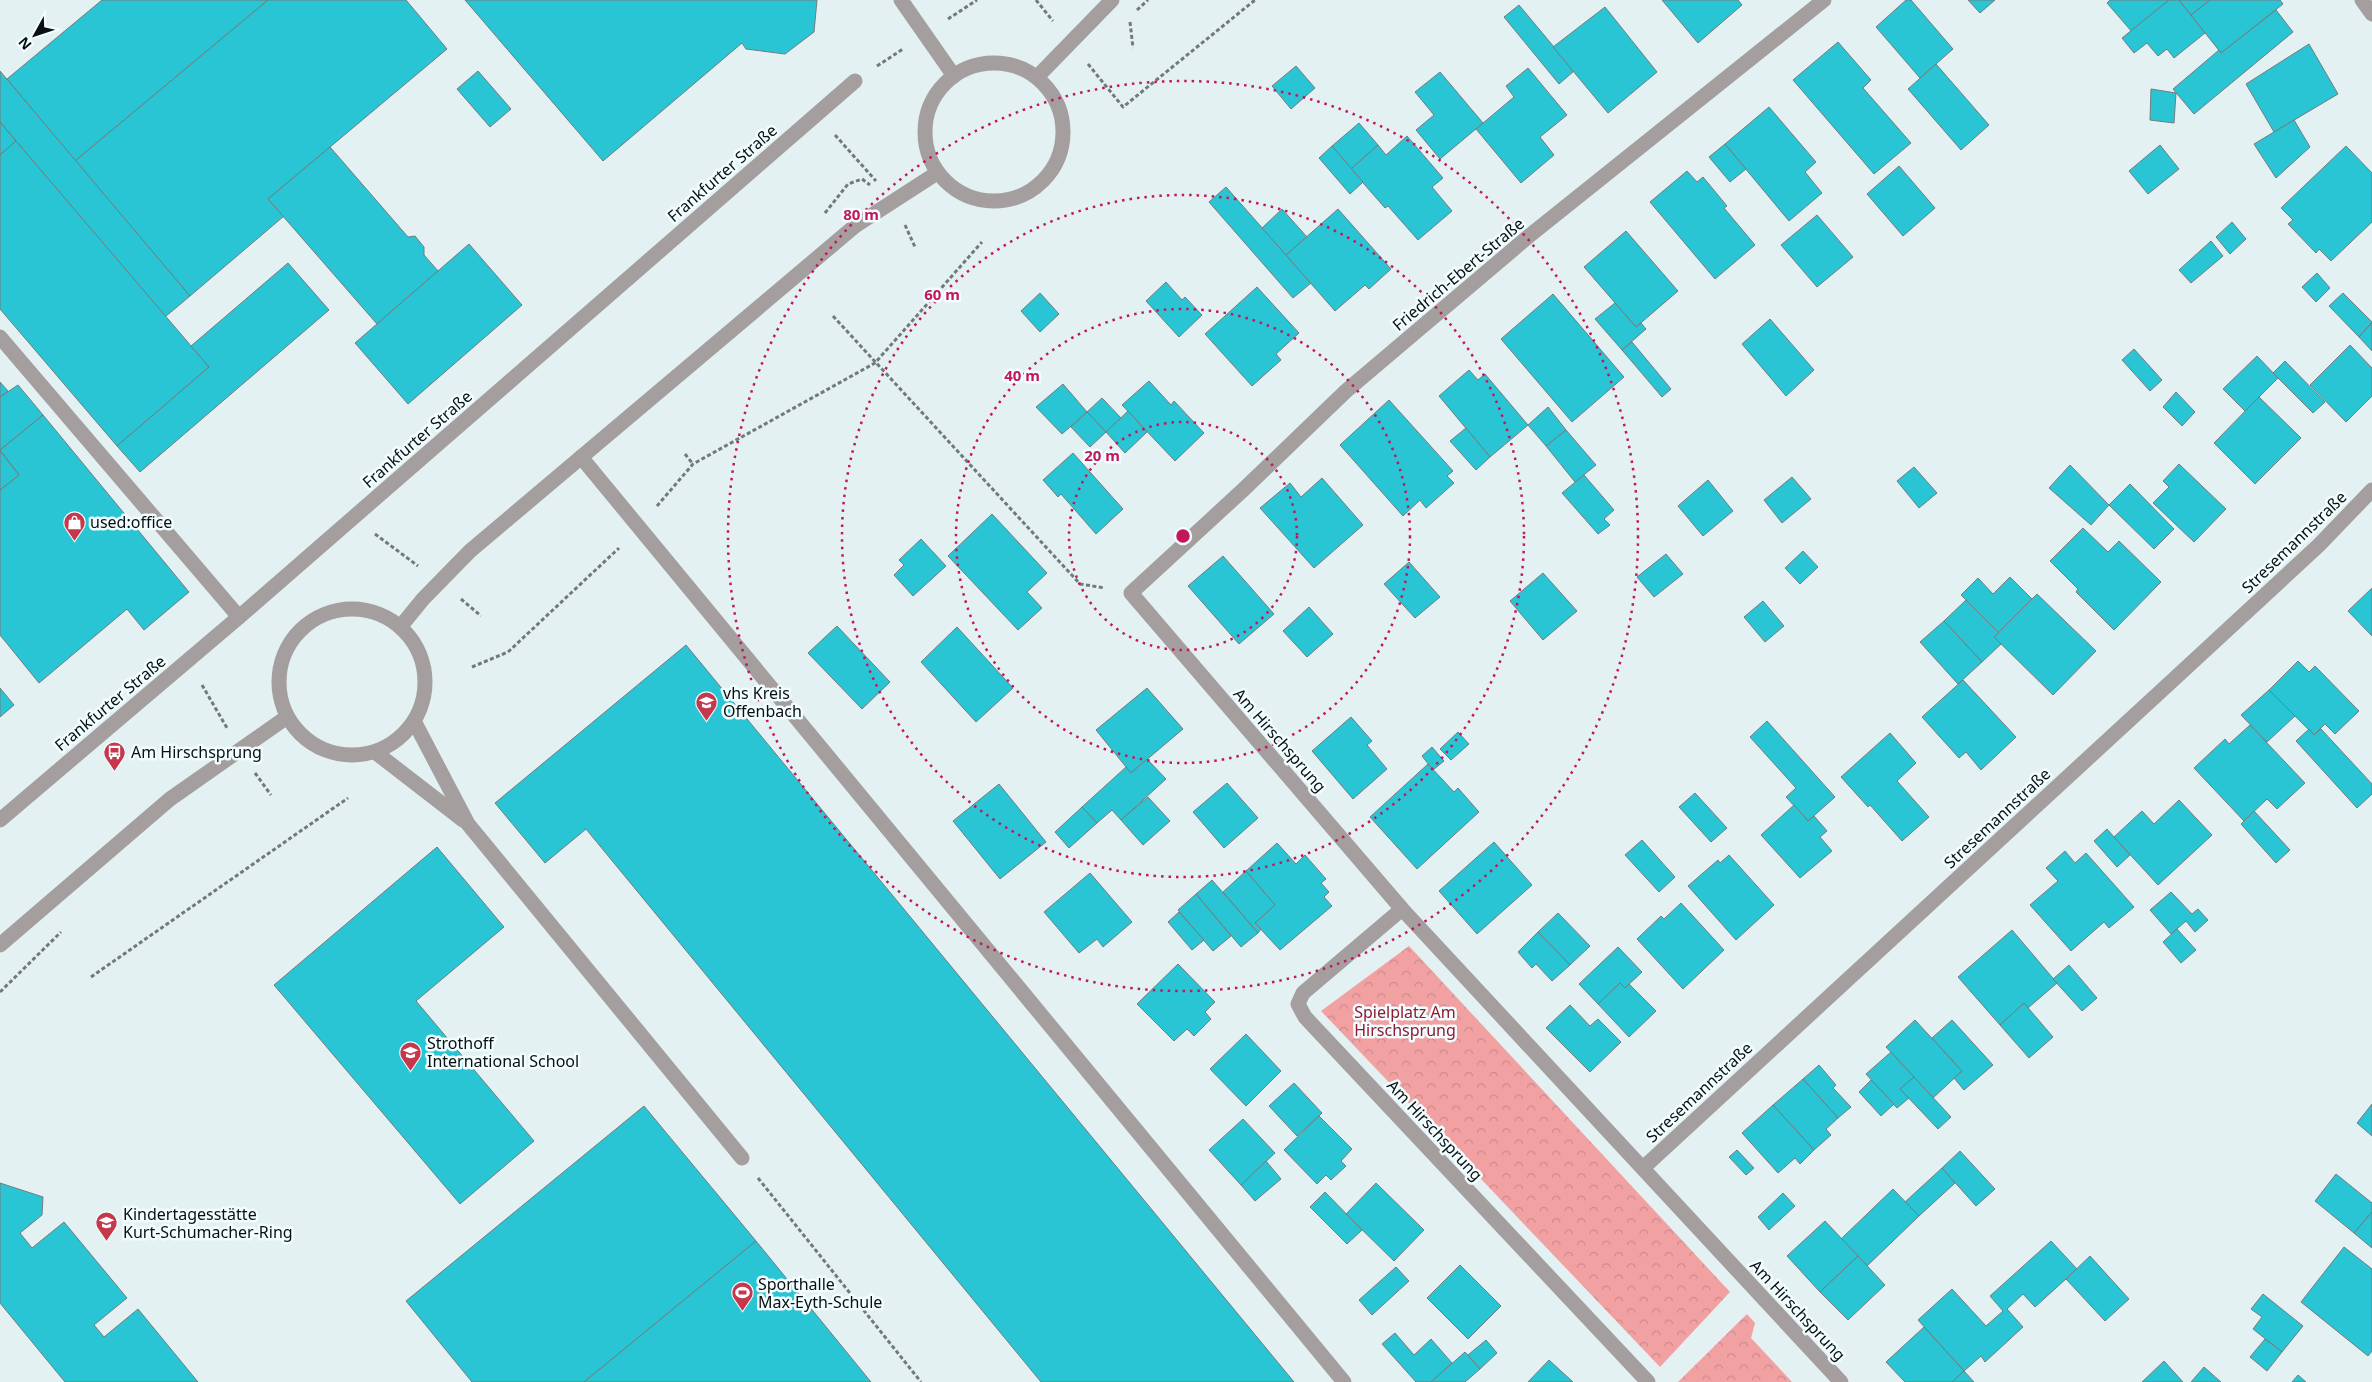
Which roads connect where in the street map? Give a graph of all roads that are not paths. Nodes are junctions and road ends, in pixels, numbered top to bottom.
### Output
1 (901, 0) edge
2 (1112, 0) edge
3 (1824, 0) edge
4 (2362, 0) edge
5 (2372, 14) edge
6 (954, 76) junction
7 (1037, 78) junction
8 (854, 81) dead end
9 (937, 173) junction
10 (0, 337) edge
11 (581, 457) junction
12 (2372, 490) edge
13 (1131, 593) joint
14 (239, 616) junction
15 (401, 626) junction
16 (287, 717) junction
17 (414, 721) junction
18 (375, 752) junction
19 (0, 820) edge
20 (468, 824) junction
21 (1402, 909) junction
22 (0, 945) edge
23 (742, 1158) road end
24 (1643, 1168) junction
25 (1344, 1382) edge
26 (1648, 1382) edge
27 (1841, 1382) edge

1 - 6 street
2 - 7 street
3 - 13 street, Friedrich-Ebert-Straße
4 - 5 street
6 - 7 street
6 - 9 street
7 - 9 street
8 - 14 street, Frankfurter Straße
9 - 11 street
10 - 14 street
11 - 15 street
11 - 25 street
12 - 24 street, Stresemannstraße
13 - 21 street, Am Hirschsprung
14 - 19 street, Frankfurter Straße
15 - 16 street
15 - 17 street
16 - 18 street
16 - 22 street
17 - 18 street
17 - 20 street
18 - 20 street
20 - 23 street
21 - 24 street, Am Hirschsprung
21 - 26 street, Am Hirschsprung
24 - 27 street, Am Hirschsprung

